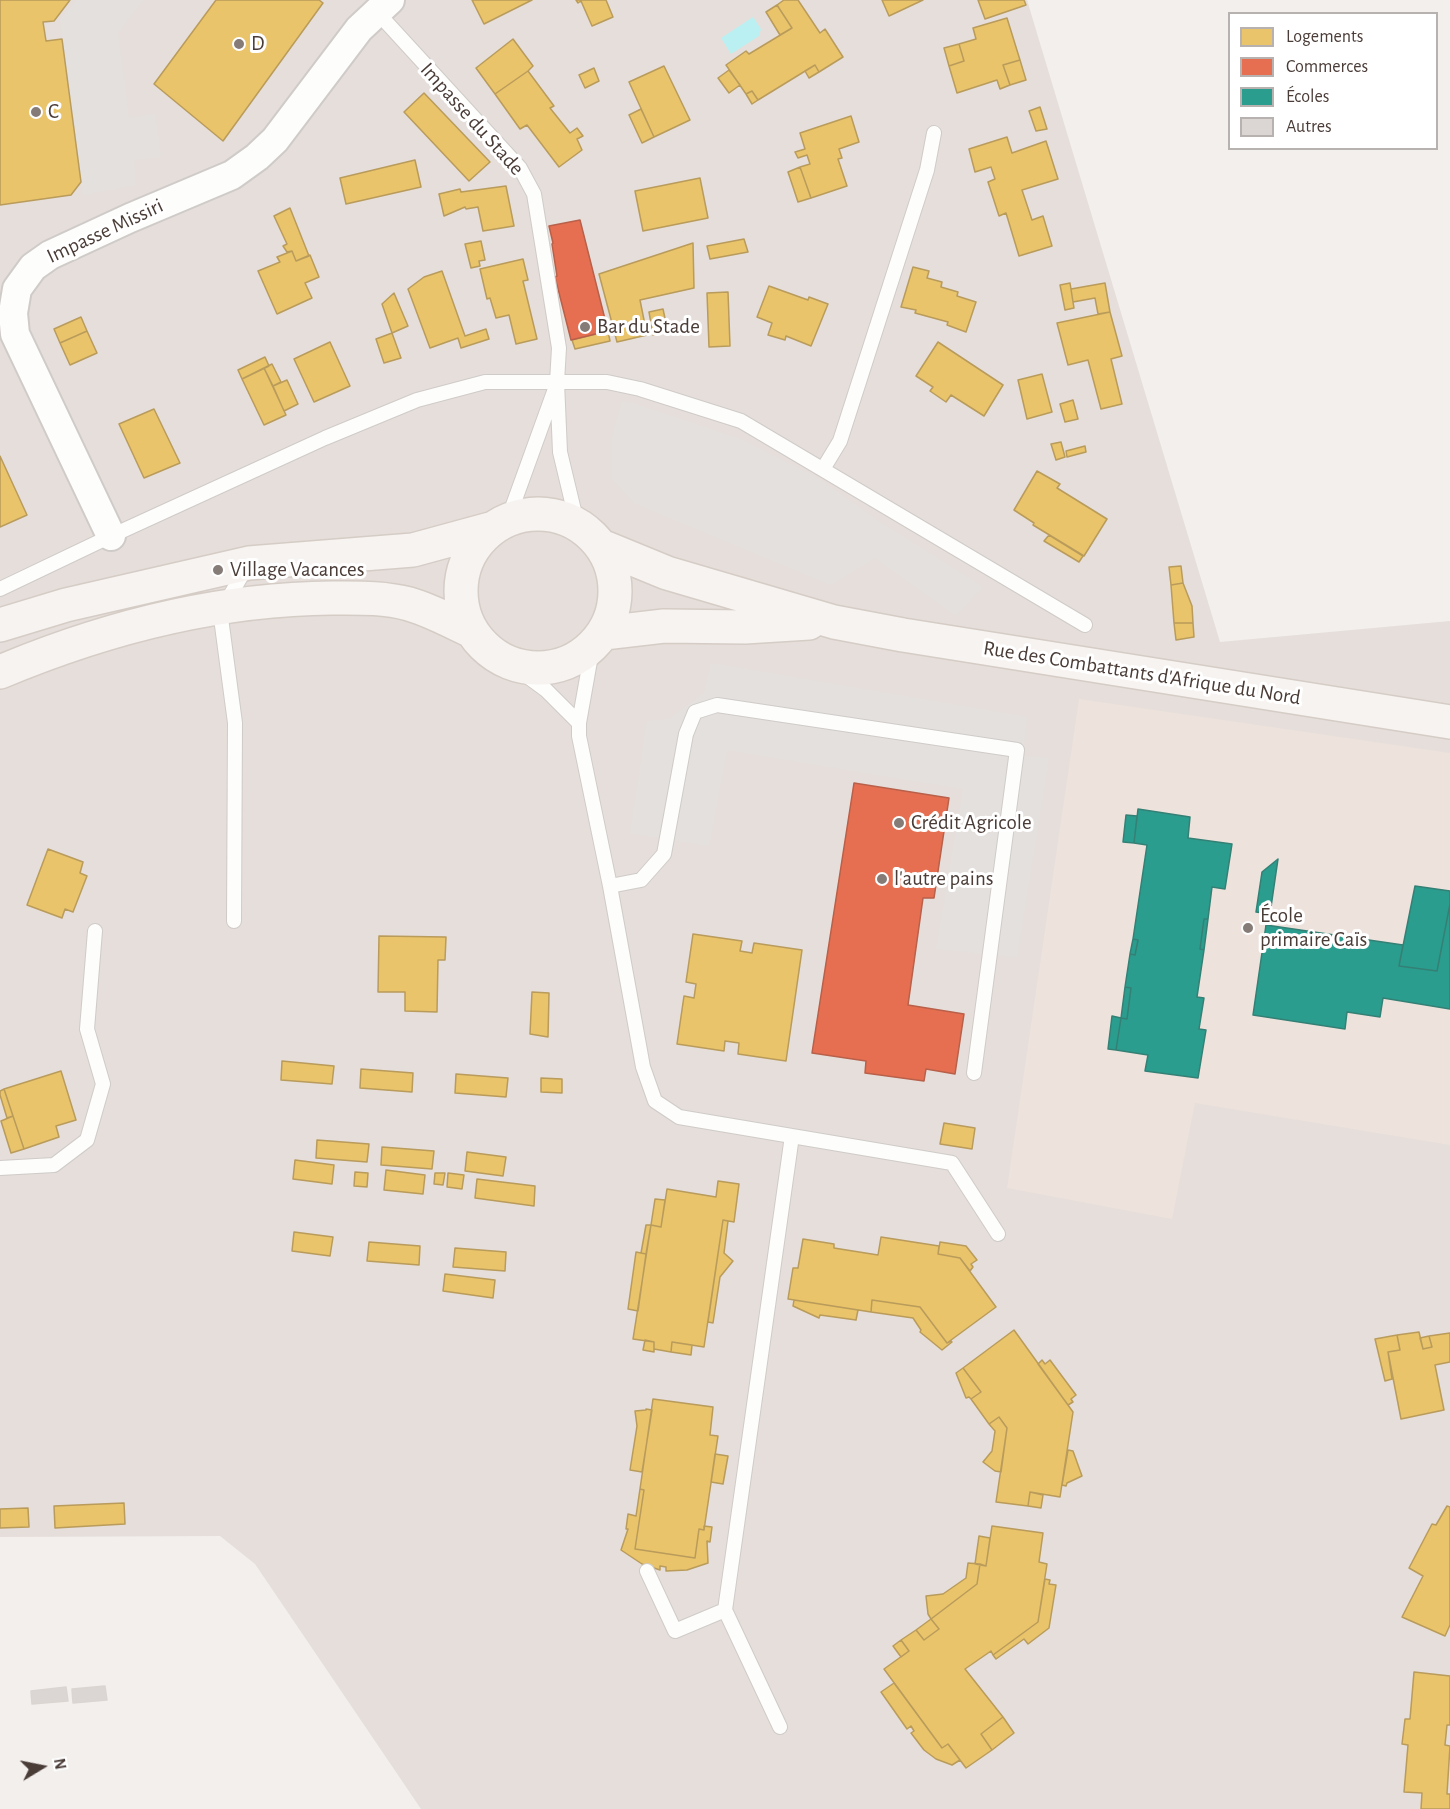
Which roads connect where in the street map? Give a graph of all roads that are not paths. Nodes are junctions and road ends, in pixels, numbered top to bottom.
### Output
1 (384, 6) edge
2 (934, 133) dead end
3 (7, 300) edge
4 (557, 382) junction
5 (823, 469) junction
6 (577, 523) junction
7 (499, 524) junction
8 (111, 536) junction
9 (606, 548) junction
10 (249, 563) junction
11 (0, 589) edge
12 (224, 606) junction
13 (834, 622) junction
14 (0, 625) edge
15 (1084, 626) dead end
16 (471, 631) junction
17 (598, 638) junction
18 (508, 662) junction
19 (0, 672) edge
20 (1450, 722) edge
21 (579, 723) junction
22 (610, 886) junction
23 (234, 921) dead end
24 (95, 931) dead end
25 (974, 1073) dead end
26 (792, 1136) junction
27 (0, 1168) edge
28 (998, 1234) dead end
29 (647, 1571) dead end
30 (725, 1610) junction
31 (780, 1727) dead end

1 - 3 street, Impasse Missiri
1 - 4 lane, Impasse du Stade
2 - 5 lane
3 - 8 street, Impasse Missiri
4 - 5 lane
4 - 6 lane
4 - 7 lane
4 - 8 lane
5 - 15 lane
6 - 7 main road
6 - 9 main road
7 - 10 main road
7 - 16 main road
8 - 11 lane
9 - 13 main road, Rue des Combattants d'Afrique du Nord
9 - 17 main road
10 - 12 lane
10 - 14 main road
12 - 16 main road
12 - 19 main road
12 - 23 lane
13 - 17 main road, Rue des Combattants d'Afrique du Nord
13 - 20 main road, Rue des Combattants d'Afrique du Nord
16 - 18 main road
17 - 18 main road
17 - 21 lane
18 - 21 lane
21 - 22 lane
22 - 25 lane
22 - 26 lane
24 - 27 lane
26 - 28 lane
26 - 30 lane
29 - 30 lane
30 - 31 lane

